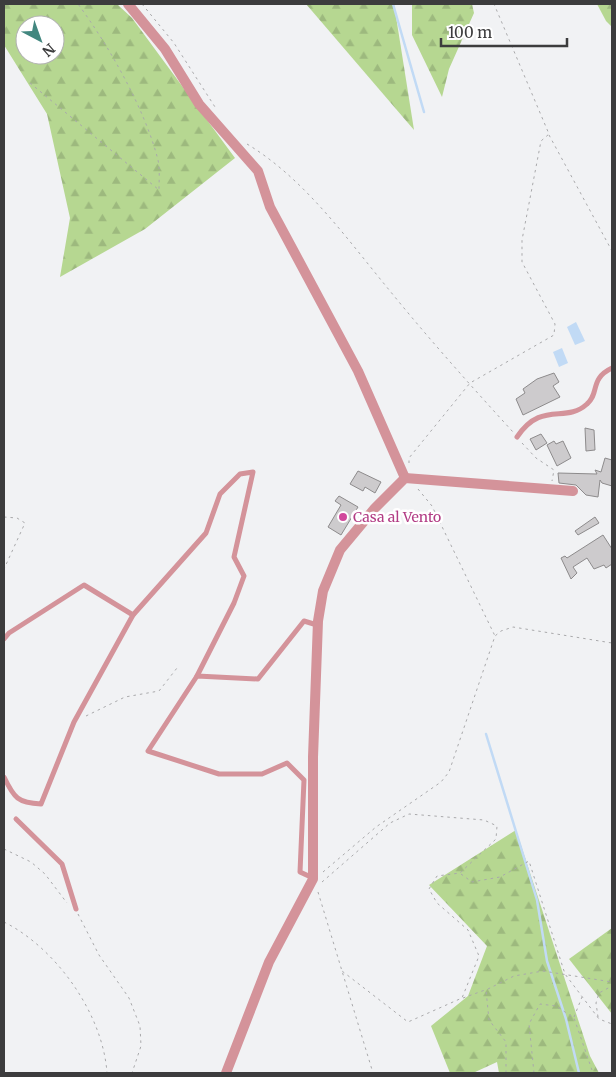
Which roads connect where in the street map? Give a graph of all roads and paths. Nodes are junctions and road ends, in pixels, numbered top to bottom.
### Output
1 (78, 4) edge
2 (128, 4) edge
3 (142, 4) edge
4 (494, 4) edge
5 (30, 83) dead end
6 (218, 111) dead end
7 (549, 134) junction
8 (243, 140) dead end
9 (612, 250) edge
10 (612, 368) edge
11 (470, 383) junction
12 (517, 437) junction
13 (407, 478) junction
14 (551, 489) junction
15 (573, 491) dead end
16 (4, 517) edge
17 (4, 569) edge
18 (134, 616) junction
19 (318, 626) junction
20 (495, 636) junction
21 (4, 639) edge
22 (612, 643) edge
23 (177, 668) dead end
24 (197, 676) junction
25 (74, 722) junction
26 (4, 777) edge
27 (16, 819) dead end
28 (4, 849) edge
29 (460, 873) junction
30 (313, 879) junction
31 (76, 909) junction
32 (4, 922) edge
33 (342, 970) junction
34 (565, 974) junction
35 (612, 982) edge
36 (612, 986) edge
37 (486, 990) junction
38 (582, 997) junction
39 (462, 998) junction
40 (574, 1018) junction
41 (599, 1018) junction
42 (612, 1024) edge
43 (108, 1073) edge
44 (132, 1073) edge
45 (226, 1073) edge
46 (373, 1073) edge
47 (506, 1073) edge
48 (534, 1073) edge
49 (593, 1073) edge

1 - 5 path
2 - 13 street
3 - 6 path
4 - 7 path
7 - 9 path
7 - 11 path
8 - 11 path
10 - 12 lane
11 - 12 path
11 - 13 path
12 - 14 path
13 - 14 street
13 - 19 street
13 - 20 path
14 - 15 street
16 - 17 path
18 - 21 lane
18 - 24 lane
18 - 25 lane
19 - 24 lane
19 - 30 street
20 - 22 path
20 - 30 path
23 - 25 path
24 - 30 lane
25 - 26 lane
27 - 31 lane
28 - 31 path
29 - 33 path
29 - 34 path
29 - 39 path
30 - 45 street
31 - 44 path
32 - 43 path
33 - 39 path
33 - 46 path
34 - 35 path
34 - 37 path
34 - 38 path
36 - 41 path
37 - 39 path
37 - 47 path
38 - 40 path
38 - 41 path
40 - 48 path
40 - 49 path
41 - 42 path

